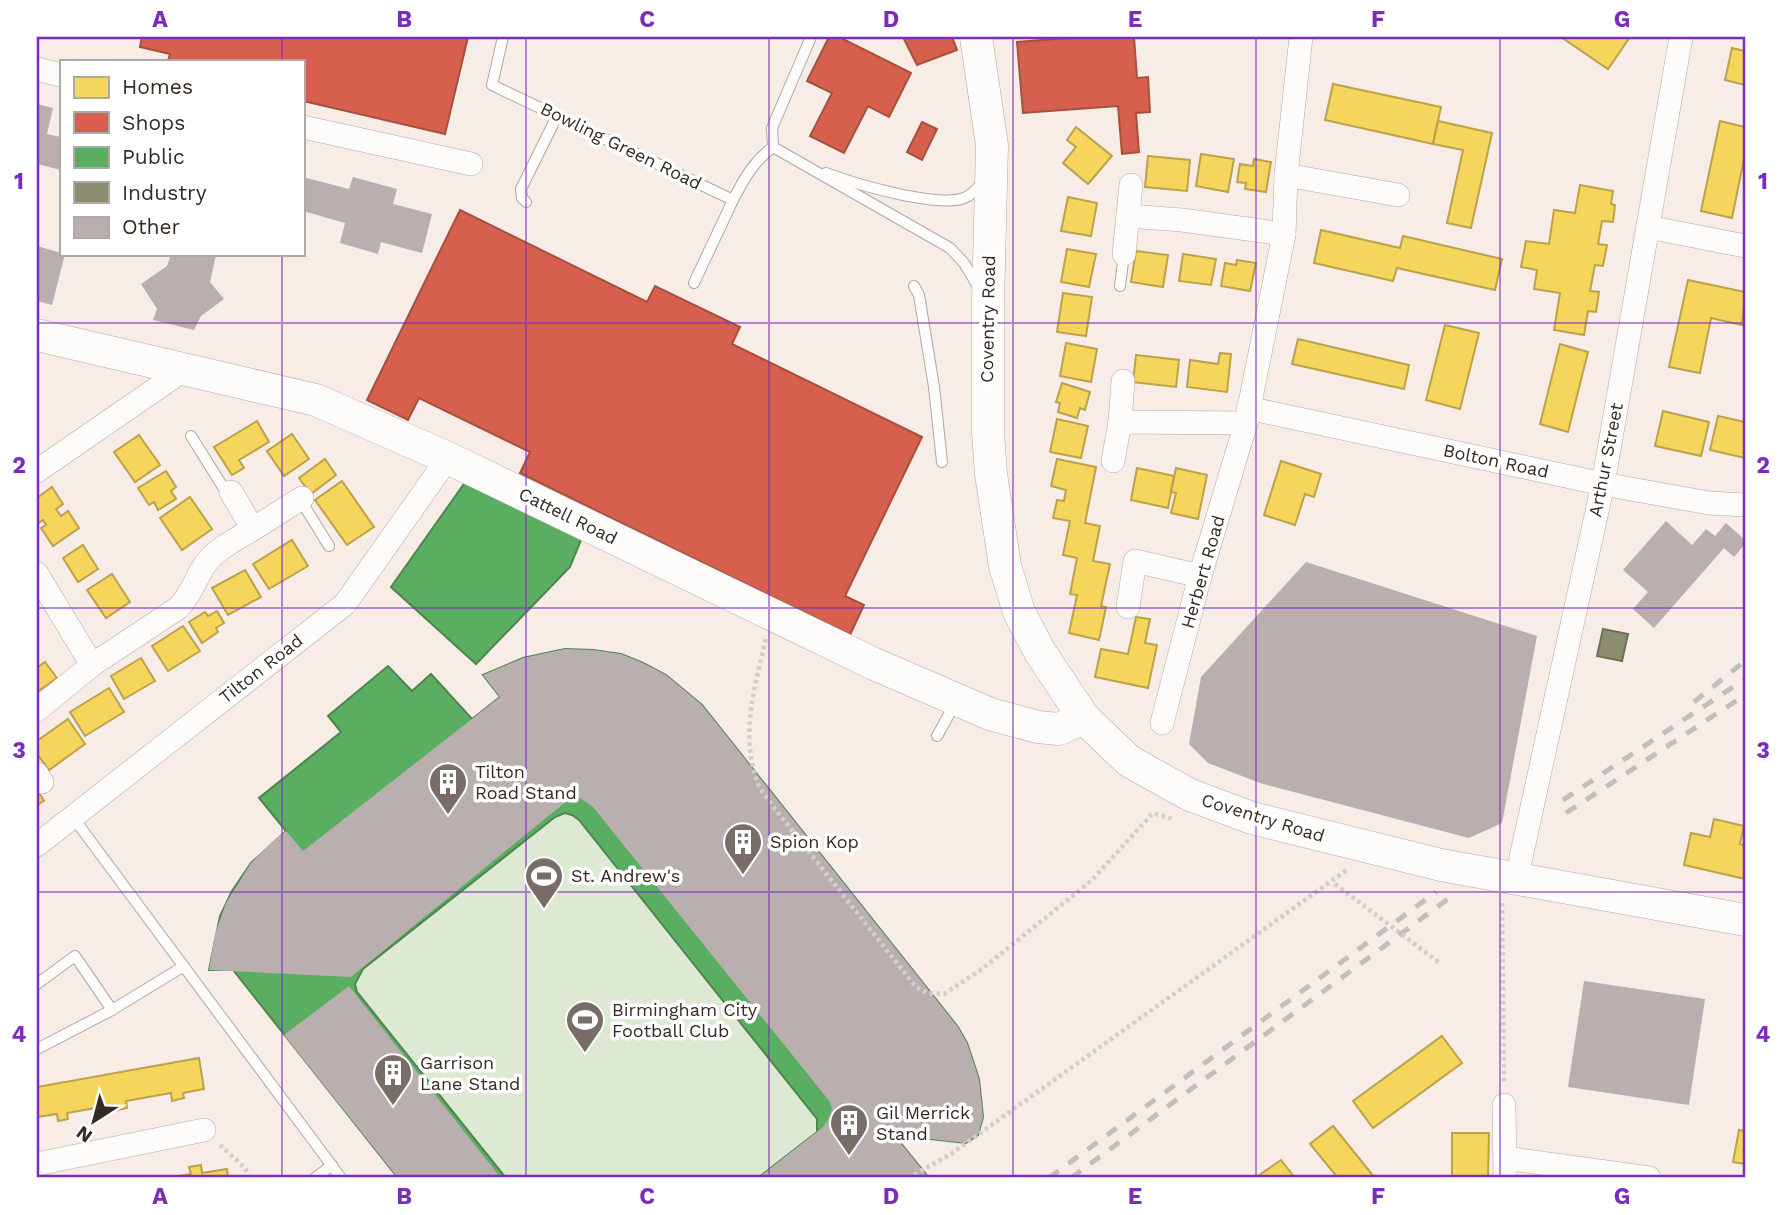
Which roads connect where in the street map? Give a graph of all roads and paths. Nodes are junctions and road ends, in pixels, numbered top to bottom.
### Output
1 (503, 37) edge
2 (811, 37) edge
3 (976, 37) edge
4 (1301, 37) edge
5 (1681, 37) edge
6 (37, 69) edge
7 (60, 75) edge
8 (557, 116) junction
9 (304, 127) edge
10 (773, 147) junction
11 (797, 163) junction
12 (471, 164) dead end
13 (992, 170) junction
14 (1286, 175) junction
15 (1132, 185) dead end
16 (1398, 195) dead end
17 (733, 200) junction
18 (526, 202) dead end
19 (1128, 216) junction
20 (1648, 227) junction
21 (1284, 234) junction
22 (1745, 246) edge
23 (1124, 254) joint
24 (694, 283) dead end
25 (914, 286) dead end
26 (1120, 286) dead end
27 (988, 303) junction
28 (37, 335) edge
29 (185, 369) junction
30 (1124, 381) dead end
31 (1247, 415) junction
32 (1120, 422) junction
33 (191, 436) dead end
34 (448, 458) junction
35 (1113, 461) dead end
36 (942, 463) dead end
37 (37, 471) edge
38 (1603, 484) junction
39 (231, 492) joint
40 (301, 499) joint
41 (1745, 505) edge
42 (253, 529) junction
43 (329, 546) dead end
44 (37, 574) edge
45 (1200, 576) junction
46 (1128, 607) dead end
47 (771, 614) junction
48 (92, 665) junction
49 (957, 700) junction
50 (37, 710) edge
51 (1084, 718) junction
52 (1162, 723) dead end
53 (937, 736) dead end
54 (1153, 813) dead end
55 (72, 816) junction
56 (37, 845) edge
57 (1355, 864) dead end
58 (1509, 879) junction
59 (1333, 882) junction
60 (1745, 920) edge
61 (1441, 964) dead end
62 (184, 966) junction
63 (37, 984) edge
64 (112, 1010) junction
65 (37, 1049) edge
66 (1504, 1105) joint
67 (204, 1130) joint
68 (37, 1164) edge
69 (332, 1165) junction
70 (1505, 1168) edge
71 (247, 1178) edge
72 (315, 1178) edge
73 (341, 1178) edge
74 (908, 1178) edge
75 (1650, 1178) edge

1 - 8 lane, Bowling Green Road
2 - 10 lane
3 - 13 main road, Coventry Road
4 - 14 street, Herbert Road
5 - 20 street, Arthur Street
6 - 7 street
8 - 17 lane, Bowling Green Road
8 - 18 lane
9 - 12 street
10 - 11 lane
10 - 17 lane
11 - 13 lane
11 - 27 lane
13 - 27 main road, Coventry Road
14 - 16 street
14 - 21 street, Herbert Road
15 - 19 street
17 - 24 lane
19 - 21 street
19 - 23 street
20 - 22 street
20 - 38 street, Arthur Street
21 - 31 street, Herbert Road
23 - 26 lane
25 - 36 lane
27 - 51 main road, Coventry Road
28 - 29 main road, Cattell Road
29 - 34 main road, Cattell Road
29 - 37 street
30 - 32 street
31 - 32 street
31 - 38 street, Bolton Road
31 - 45 street, Herbert Road
32 - 35 street
33 - 39 lane
34 - 47 main road, Cattell Road
34 - 55 street, Tilton Road
38 - 41 street, Bolton Road
38 - 58 street, Arthur Street
39 - 42 street
40 - 42 street
40 - 43 lane
42 - 48 street
44 - 48 street
45 - 46 street
45 - 52 street, Herbert Road
47 - 49 main road, Cattell Road
47 - 54 path
48 - 50 street
49 - 51 main road, Cattell Road
49 - 53 lane
51 - 58 main road, Coventry Road
55 - 56 street, Tilton Road
55 - 62 lane
57 - 59 path
58 - 60 main road, Coventry Road
58 - 66 path
59 - 61 path, bridge
59 - 74 path
62 - 64 lane
62 - 69 lane
63 - 64 lane
64 - 65 lane
66 - 70 street
67 - 68 street
67 - 71 path
69 - 72 lane
69 - 73 lane
70 - 75 street

